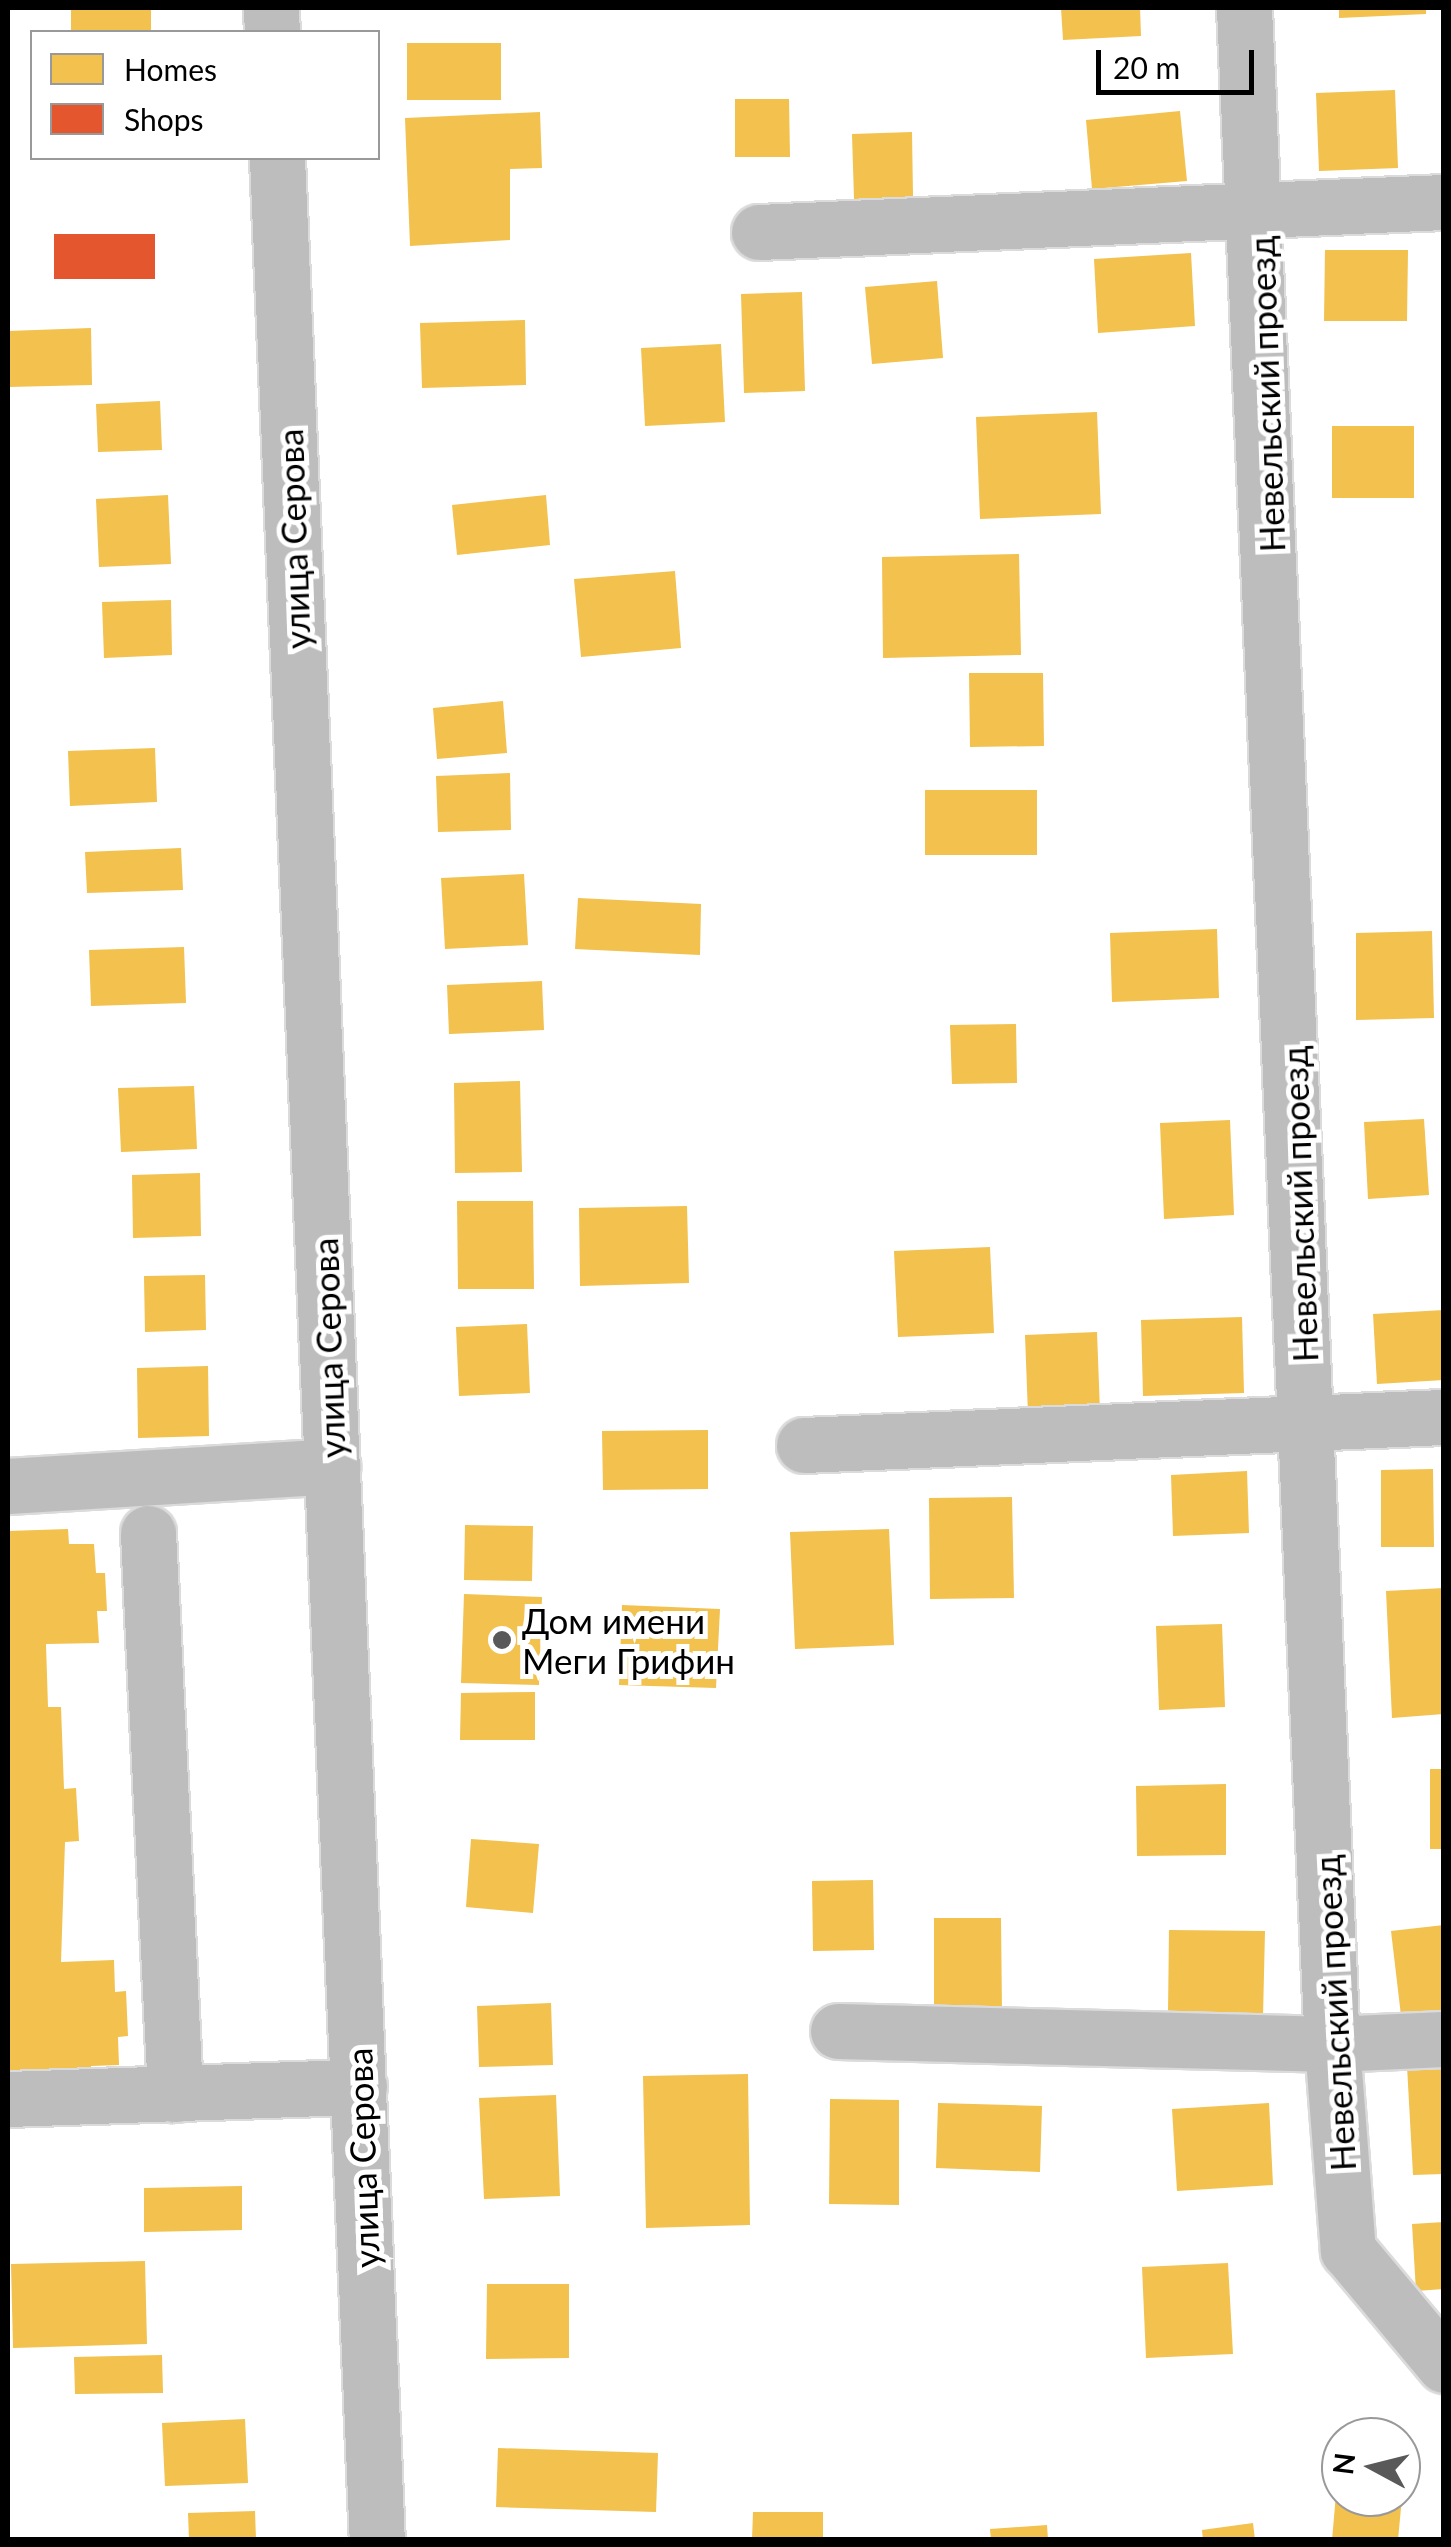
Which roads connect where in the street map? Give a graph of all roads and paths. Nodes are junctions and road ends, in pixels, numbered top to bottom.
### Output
1 (1244, 8) edge
2 (277, 160) edge
3 (1444, 202) edge
4 (1258, 210) junction
5 (759, 232) dead end
6 (1444, 1416) edge
7 (1309, 1424) junction
8 (804, 1444) dead end
9 (332, 1466) junction
10 (8, 1486) edge
11 (148, 1533) dead end
12 (838, 2031) dead end
13 (1444, 2039) edge
14 (1332, 2044) junction
15 (359, 2088) junction
16 (175, 2094) junction
17 (8, 2099) edge
18 (1444, 2365) edge
19 (376, 2540) edge

1 - 4 main road, Невельский проезд
2 - 9 main road, улица Серова
3 - 4 main road
4 - 5 main road
4 - 7 main road, Невельский проезд
6 - 7 main road
7 - 8 main road
7 - 14 main road, Невельский проезд
9 - 10 main road
9 - 15 main road, улица Серова
11 - 16 main road
12 - 14 main road
13 - 14 main road
14 - 18 main road, Невельский проезд
15 - 16 main road
15 - 19 main road, улица Серова
16 - 17 main road

